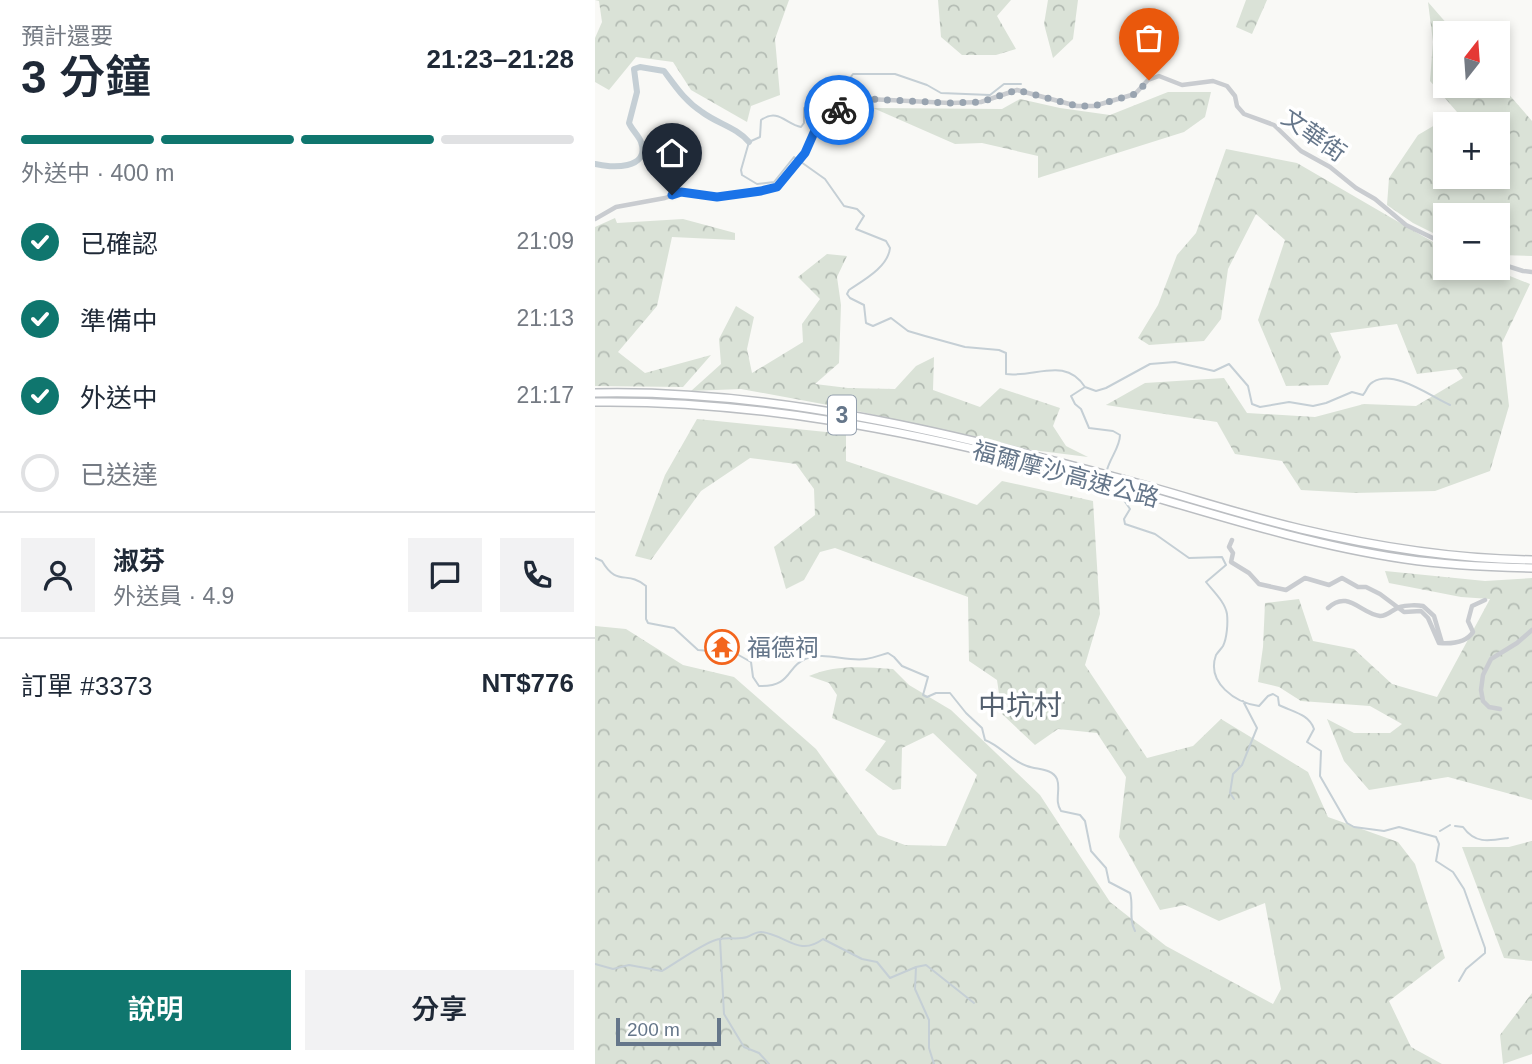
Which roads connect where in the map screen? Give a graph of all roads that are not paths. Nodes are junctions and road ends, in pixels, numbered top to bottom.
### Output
1 (595, 219) edge
2 (1433, 238) edge
3 (1510, 267) edge
4 (1532, 272) edge
5 (595, 393) edge
6 (595, 402) edge
7 (1232, 540) dead end
8 (1532, 560) edge
9 (1532, 568) edge
10 (1485, 600) dead end
11 (1399, 607) junction
12 (1328, 608) dead end
13 (1532, 630) edge
14 (1500, 709) dead end

1 - 2 street, 文華街
3 - 4 street
5 - 8 highway, 福爾摩沙高速公路 / 3
6 - 9 highway, 福爾摩沙高速公路 / 3
7 - 11 street
10 - 11 street
11 - 12 street
13 - 14 street

